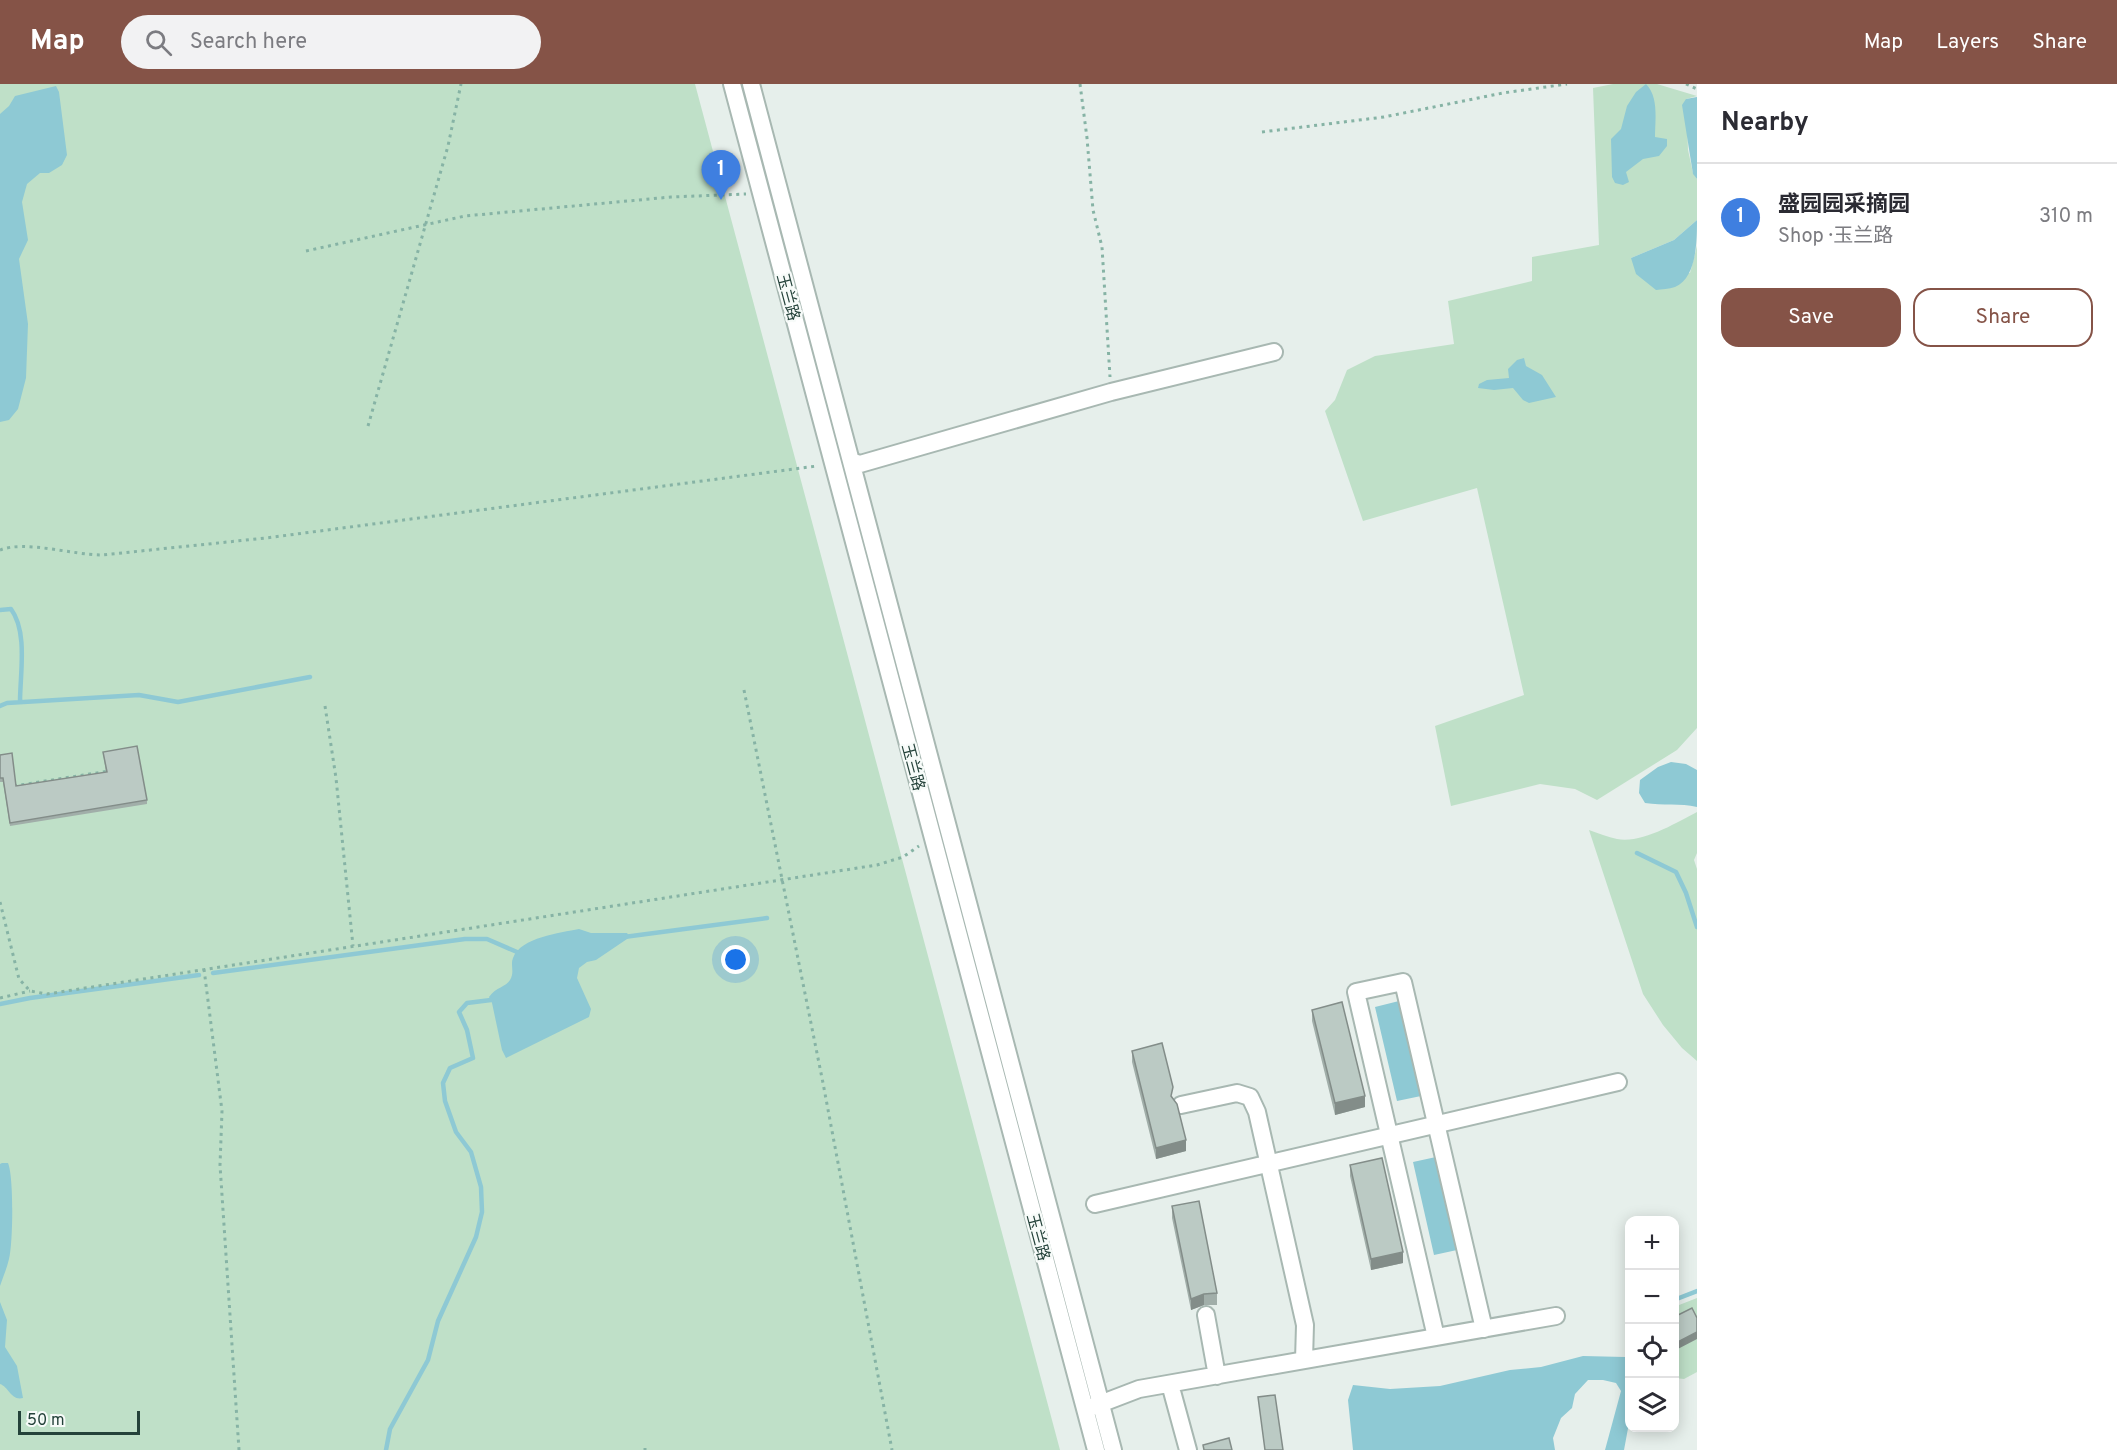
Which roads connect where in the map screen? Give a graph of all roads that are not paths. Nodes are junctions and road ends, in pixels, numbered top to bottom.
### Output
1 (732, 84) edge
2 (751, 84) edge
3 (1274, 352) dead end
4 (851, 461) junction
5 (1618, 1082) dead end
6 (1181, 1105) dead end
7 (1436, 1124) junction
8 (1389, 1135) junction
9 (1269, 1163) junction
10 (1095, 1204) dead end
11 (1206, 1315) dead end
12 (1557, 1316) dead end
13 (1484, 1329) junction
14 (1436, 1337) junction
15 (1304, 1360) junction
16 (1217, 1376) junction
17 (1170, 1384) junction
18 (1093, 1407) junction
19 (1096, 1450) edge
20 (1113, 1450) edge
21 (1188, 1450) edge

1 - 18 street, 玉兰路
2 - 4 street, 玉兰路
3 - 4 street
4 - 18 street, 玉兰路
5 - 7 street
6 - 9 street
7 - 8 street
7 - 8 street
7 - 13 street
8 - 9 street
8 - 14 street
9 - 10 street
9 - 15 street
11 - 16 street
12 - 13 street
13 - 14 street
14 - 15 street
15 - 16 street
16 - 17 street
17 - 18 street
17 - 21 street
18 - 19 street, 玉兰路
18 - 20 street, 玉兰路

